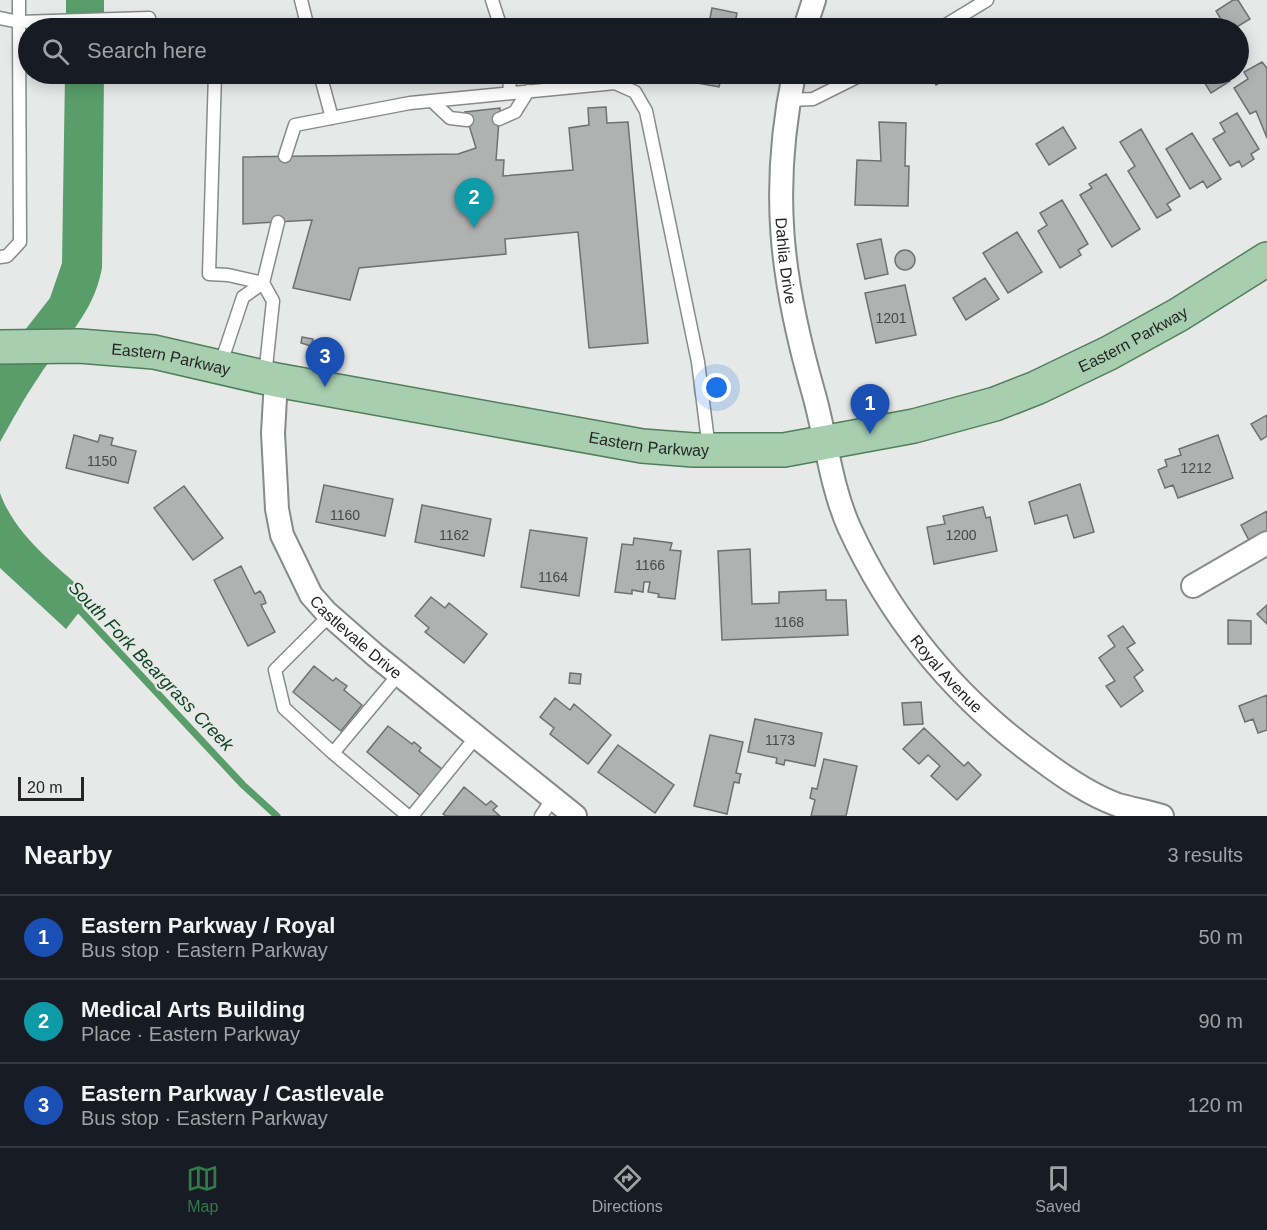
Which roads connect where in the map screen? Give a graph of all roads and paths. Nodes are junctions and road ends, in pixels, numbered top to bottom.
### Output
1 (19, 0) edge
2 (301, 0) edge
3 (492, 0) edge
4 (814, 0) edge
5 (987, 0) edge
6 (0, 18) edge
7 (19, 18) edge
8 (306, 18) edge
9 (498, 18) edge
10 (808, 18) edge
11 (957, 18) edge
12 (18, 22) edge
13 (19, 84) edge
14 (215, 84) edge
15 (323, 84) edge
16 (510, 84) edge
17 (604, 84) edge
18 (617, 84) edge
19 (792, 84) edge
20 (843, 84) edge
21 (528, 91) junction
22 (510, 93) junction
23 (788, 100) junction
24 (432, 101) junction
25 (332, 118) junction
26 (499, 119) dead end
27 (467, 120) dead end
28 (285, 156) dead end
29 (278, 222) dead end
30 (0, 257) edge
31 (1267, 259) edge
32 (263, 283) junction
33 (2, 347) edge
34 (220, 366) junction
35 (270, 378) junction
36 (825, 443) junction
37 (709, 450) junction
38 (1267, 543) edge
39 (1192, 586) dead end
40 (330, 615) junction
41 (399, 674) junction
42 (476, 737) junction
43 (333, 753) junction
44 (547, 807) edge
45 (410, 816) edge
46 (575, 816) edge
47 (1162, 816) edge

1 - 7 lane
2 - 8 lane
3 - 9 lane
4 - 10 street
5 - 11 lane
6 - 12 lane
13 - 30 lane
14 - 32 lane
15 - 25 lane
16 - 22 lane
17 - 21 lane
18 - 37 lane
19 - 23 street, Dahlia Drive
20 - 23 lane
21 - 22 lane
21 - 26 lane
22 - 24 lane
23 - 36 street, Dahlia Drive
24 - 25 lane
24 - 27 lane
25 - 28 lane
29 - 32 lane
31 - 36 main road, Eastern Parkway
32 - 34 lane
32 - 35 lane
33 - 34 main road, Eastern Parkway
34 - 35 main road, Eastern Parkway
35 - 37 main road, Eastern Parkway
35 - 40 street, Castlevale Drive
36 - 37 main road, Eastern Parkway
36 - 47 street, Royal Avenue
38 - 39 street
40 - 41 street, Castlevale Drive
40 - 43 lane
41 - 42 street, Castlevale Drive
41 - 43 lane
42 - 44 street, Castlevale Drive
42 - 45 lane
43 - 45 lane
44 - 46 street, Castlevale Drive

